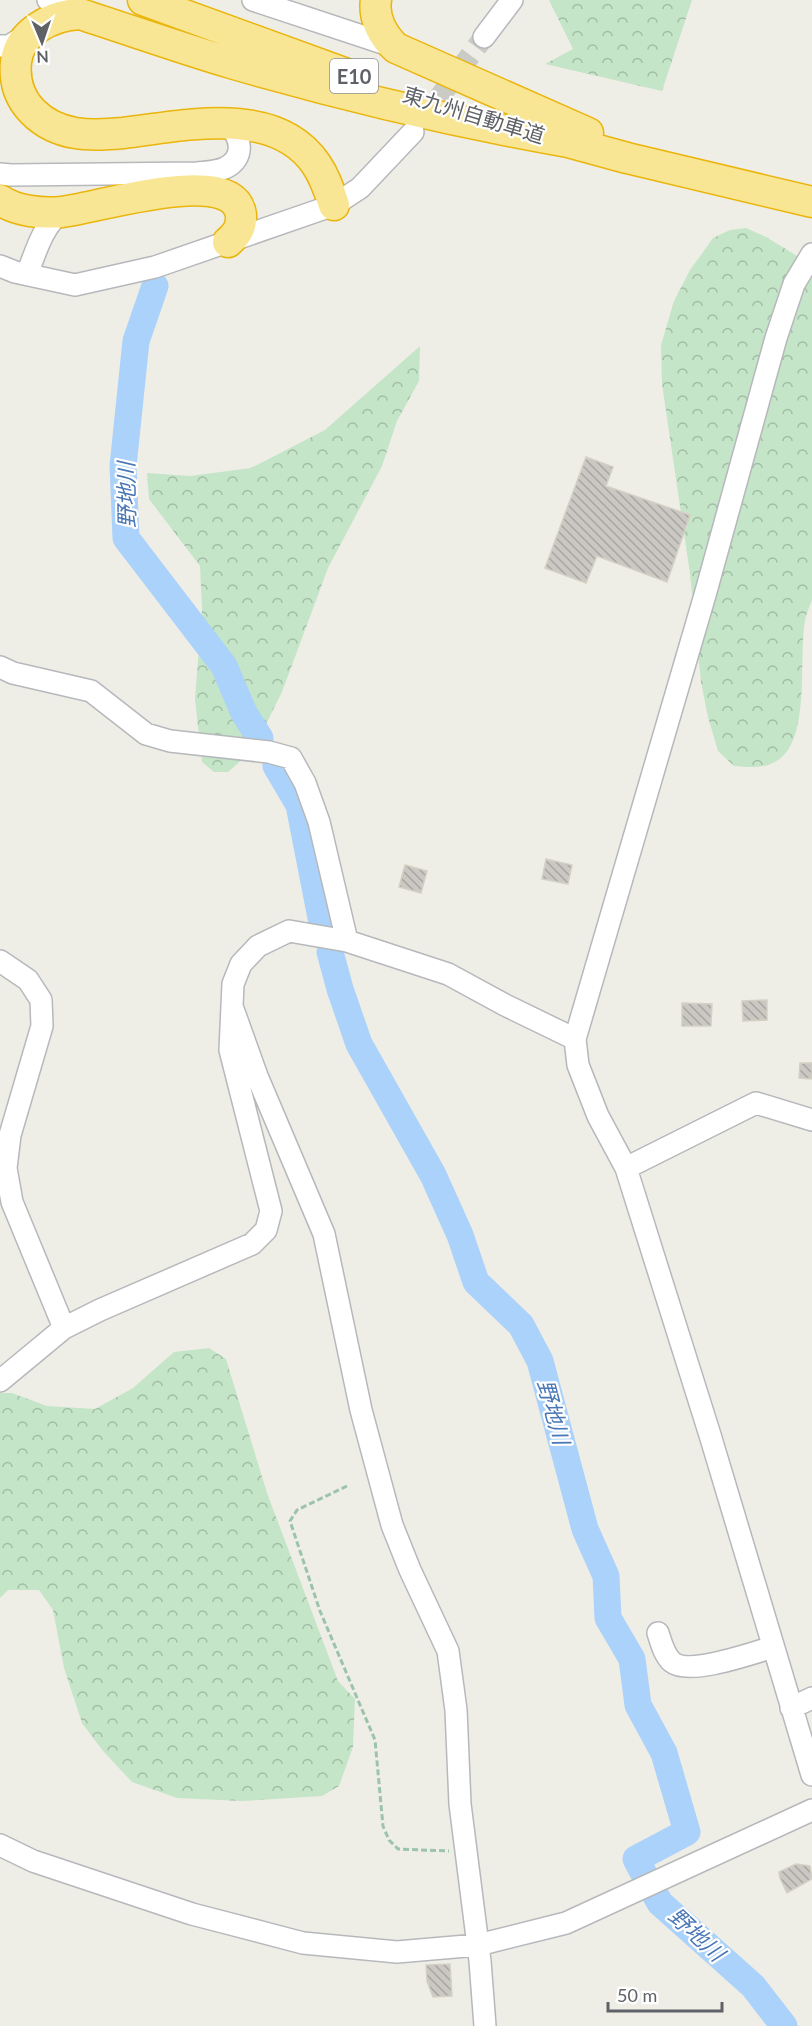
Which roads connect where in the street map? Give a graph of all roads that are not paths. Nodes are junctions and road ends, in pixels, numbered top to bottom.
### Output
1 (48, 0) edge
2 (143, 0) edge
3 (253, 0) edge
4 (512, 0) edge
5 (375, 2) edge
6 (80, 14) junction
7 (36, 29) junction
8 (484, 37) tunnel mouth
9 (0, 46) edge
10 (396, 48) junction
11 (225, 123) junction
12 (413, 132) tunnel mouth
13 (568, 142) junction
14 (0, 174) edge
15 (0, 200) edge
16 (812, 201) edge
17 (334, 205) junction
18 (61, 212) junction
19 (228, 243) junction
20 (812, 254) edge
21 (0, 266) edge
22 (27, 274) junction
23 (0, 667) edge
24 (347, 941) junction
25 (0, 961) edge
26 (233, 1009) junction
27 (575, 1039) junction
28 (812, 1120) edge
29 (626, 1168) junction
30 (64, 1328) junction
31 (0, 1381) edge
32 (658, 1633) dead end
33 (773, 1647) junction
34 (812, 1698) edge
35 (791, 1708) junction
36 (812, 1774) edge
37 (811, 1814) edge
38 (0, 1845) edge
39 (478, 1945) junction
40 (485, 2026) edge

1 - 6 street
2 - 13 highway, 東九州自動車道 / E10
3 - 10 street
4 - 8 street
5 - 10 highway
6 - 7 highway
6 - 13 highway
7 - 9 street
7 - 11 highway
10 - 16 highway
11 - 14 street
11 - 17 highway
12 - 17 street
13 - 16 highway, 東九州自動車道 / E10
15 - 18 highway
17 - 19 street
18 - 19 highway
18 - 22 street
19 - 22 street
20 - 27 street
21 - 22 street
23 - 24 street
24 - 26 street
24 - 27 street
25 - 30 street
26 - 30 street
26 - 39 street
27 - 29 street
28 - 29 street
29 - 33 street
30 - 31 street
32 - 33 street
33 - 35 street
34 - 35 street
35 - 36 street
37 - 39 street
38 - 39 street
39 - 40 street

